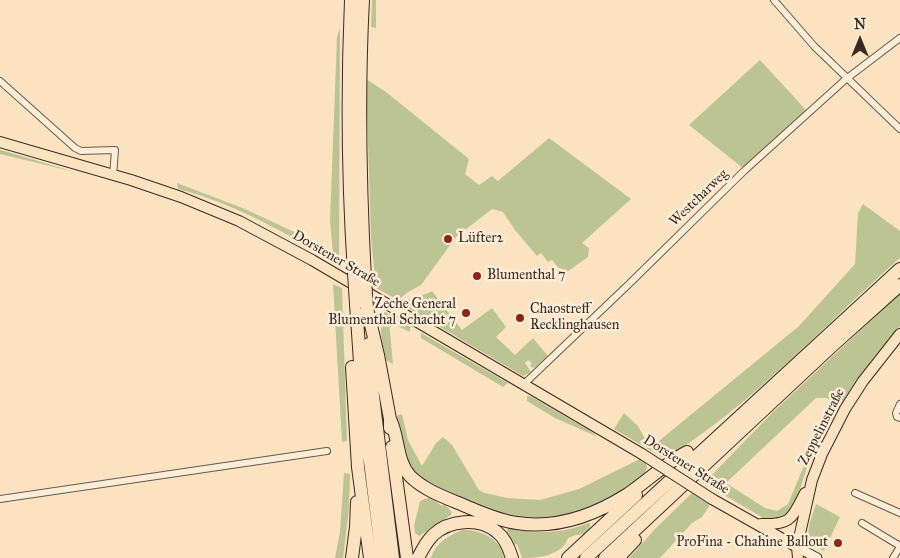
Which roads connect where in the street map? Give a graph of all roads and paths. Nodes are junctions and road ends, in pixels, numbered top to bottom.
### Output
1 (352, 0) edge
2 (362, 0) edge
3 (774, 0) edge
4 (900, 38) edge
5 (846, 79) junction
6 (0, 81) edge
7 (900, 129) edge
8 (0, 142) edge
9 (113, 176) junction
10 (900, 269) edge
11 (359, 276) junction
12 (900, 285) edge
13 (361, 306) junction
14 (900, 334) edge
15 (523, 384) junction
16 (767, 391) junction
17 (900, 404) edge
18 (898, 415) edge
19 (390, 419) junction
20 (327, 451) dead end
21 (687, 452) junction
22 (358, 467) junction
23 (812, 480) junction
24 (680, 488) junction
25 (855, 493) dead end
26 (0, 499) edge
27 (900, 513) edge
28 (862, 523) dead end
29 (758, 524) junction
30 (797, 547) junction
31 (900, 547) edge
32 (352, 558) edge
33 (370, 558) edge
34 (382, 558) edge
35 (393, 558) edge
36 (407, 558) edge
37 (418, 558) edge
38 (512, 558) edge
39 (568, 558) edge
40 (586, 558) edge
41 (604, 558) edge
42 (618, 558) edge
43 (798, 558) edge
44 (817, 558) edge
45 (893, 558) edge

1 - 11 highway
2 - 11 highway
3 - 5 street
4 - 5 street, Westcharweg
5 - 7 street
5 - 15 street, Westcharweg
6 - 9 street
8 - 9 main road, Dorstener Straße
9 - 15 main road, Dorstener Straße
10 - 16 highway
11 - 13 highway, bridge
12 - 24 highway
13 - 19 highway
13 - 22 highway
13 - 34 highway
13 - 35 highway
14 - 23 main road, Zeppelinstraße
15 - 29 main road, Dorstener Straße, bridge
16 - 21 highway
16 - 40 highway
17 - 18 street
19 - 21 highway
19 - 36 highway
20 - 26 street
21 - 39 highway
22 - 32 highway
22 - 33 highway
23 - 29 main road
23 - 30 main road, Zeppelinstraße
24 - 41 highway
24 - 42 highway
25 - 27 street
28 - 31 street
29 - 30 main road, Dorstener Straße
30 - 43 main road, Zeppelinstraße
30 - 44 main road, Dorstener Straße
31 - 45 street
37 - 38 highway

